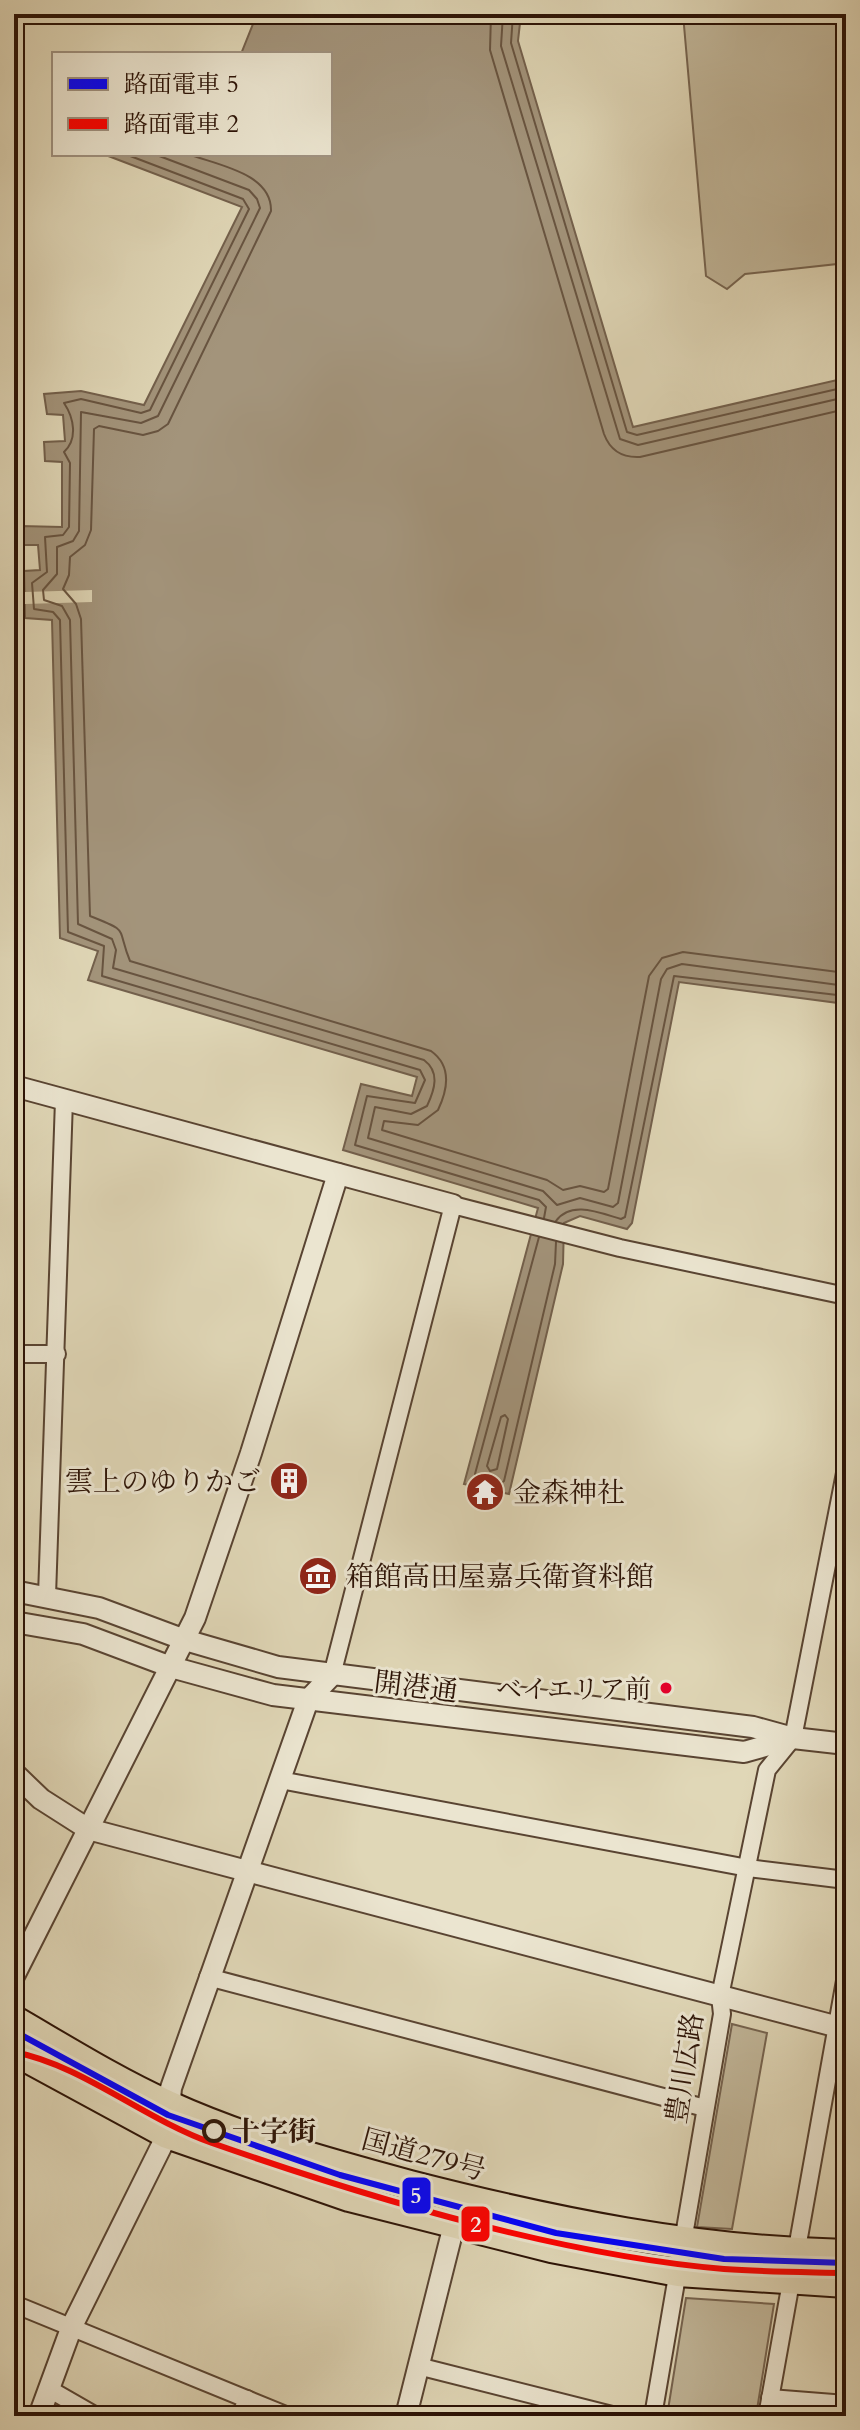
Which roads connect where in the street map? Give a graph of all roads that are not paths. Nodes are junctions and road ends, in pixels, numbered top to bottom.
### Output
1 (14, 1086) edge
2 (64, 1100) junction
3 (338, 1174) junction
4 (453, 1205) junction
5 (846, 1296) edge
6 (14, 1354) edge
7 (57, 1354) junction
8 (846, 1468) edge
9 (14, 1591) edge
10 (47, 1596) junction
11 (14, 1622) edge
12 (185, 1640) junction
13 (171, 1667) junction
14 (332, 1675) junction
15 (308, 1700) junction
16 (793, 1738) junction
17 (846, 1744) edge
18 (14, 1773) edge
19 (280, 1780) junction
20 (88, 1829) junction
21 (748, 1868) junction
22 (247, 1870) junction
23 (846, 1880) edge
24 (846, 1975) edge
25 (14, 1976) edge
26 (208, 1977) junction
27 (720, 1996) junction
28 (14, 2019) edge
29 (842, 2028) edge
30 (14, 2052) edge
31 (167, 2103) junction
32 (705, 2108) junction
33 (167, 2135) junction
34 (461, 2197) junction
35 (454, 2225) junction
36 (683, 2241) junction
37 (799, 2250) junction
38 (846, 2253) edge
39 (678, 2273) junction
40 (790, 2282) junction
41 (846, 2284) edge
42 (14, 2304) edge
43 (72, 2326) junction
44 (418, 2366) junction
45 (49, 2389) junction
46 (770, 2398) junction
47 (247, 2399) junction
48 (846, 2404) edge
49 (39, 2416) edge
50 (96, 2416) edge
51 (240, 2416) edge
52 (288, 2416) edge
53 (406, 2416) edge
54 (616, 2416) edge
55 (653, 2416) edge
56 (767, 2416) edge

1 - 2 street
2 - 3 street
2 - 7 street
3 - 4 street
3 - 12 street
4 - 5 street
4 - 14 street
6 - 7 street
7 - 10 street
8 - 16 street
9 - 10 street, 開港通
10 - 12 street, 開港通
11 - 13 street, 開港通
12 - 13 street
12 - 14 street, 開港通
13 - 15 street, 開港通
13 - 20 street
14 - 15 street
14 - 16 street, 開港通
15 - 16 street, 開港通
15 - 19 street
16 - 17 street
16 - 21 street, 豊川広路
18 - 20 street
19 - 21 street
19 - 22 street
20 - 22 street
20 - 25 street
21 - 23 street
21 - 27 street, 豊川広路
22 - 26 street
22 - 27 street
24 - 29 street
26 - 31 street
26 - 32 street
27 - 29 street
27 - 32 street, 豊川広路
28 - 31 highway, 国道279号
29 - 37 street
30 - 33 highway
31 - 33 street
31 - 34 highway, 国道279号
32 - 36 street, 豊川広路
33 - 35 highway
33 - 43 street
34 - 35 street
34 - 36 highway, 国道279号
35 - 39 highway
35 - 44 street
36 - 37 highway, 国道279号
36 - 39 street, 豊川広路
37 - 38 highway, 国道279号
37 - 40 street
39 - 40 highway
39 - 55 street, 豊川広路
40 - 41 highway
40 - 46 street
42 - 43 street
43 - 45 street
43 - 47 street
44 - 53 street
44 - 54 street
45 - 49 street
45 - 50 street
46 - 48 street
46 - 56 street
47 - 51 street
47 - 52 street

